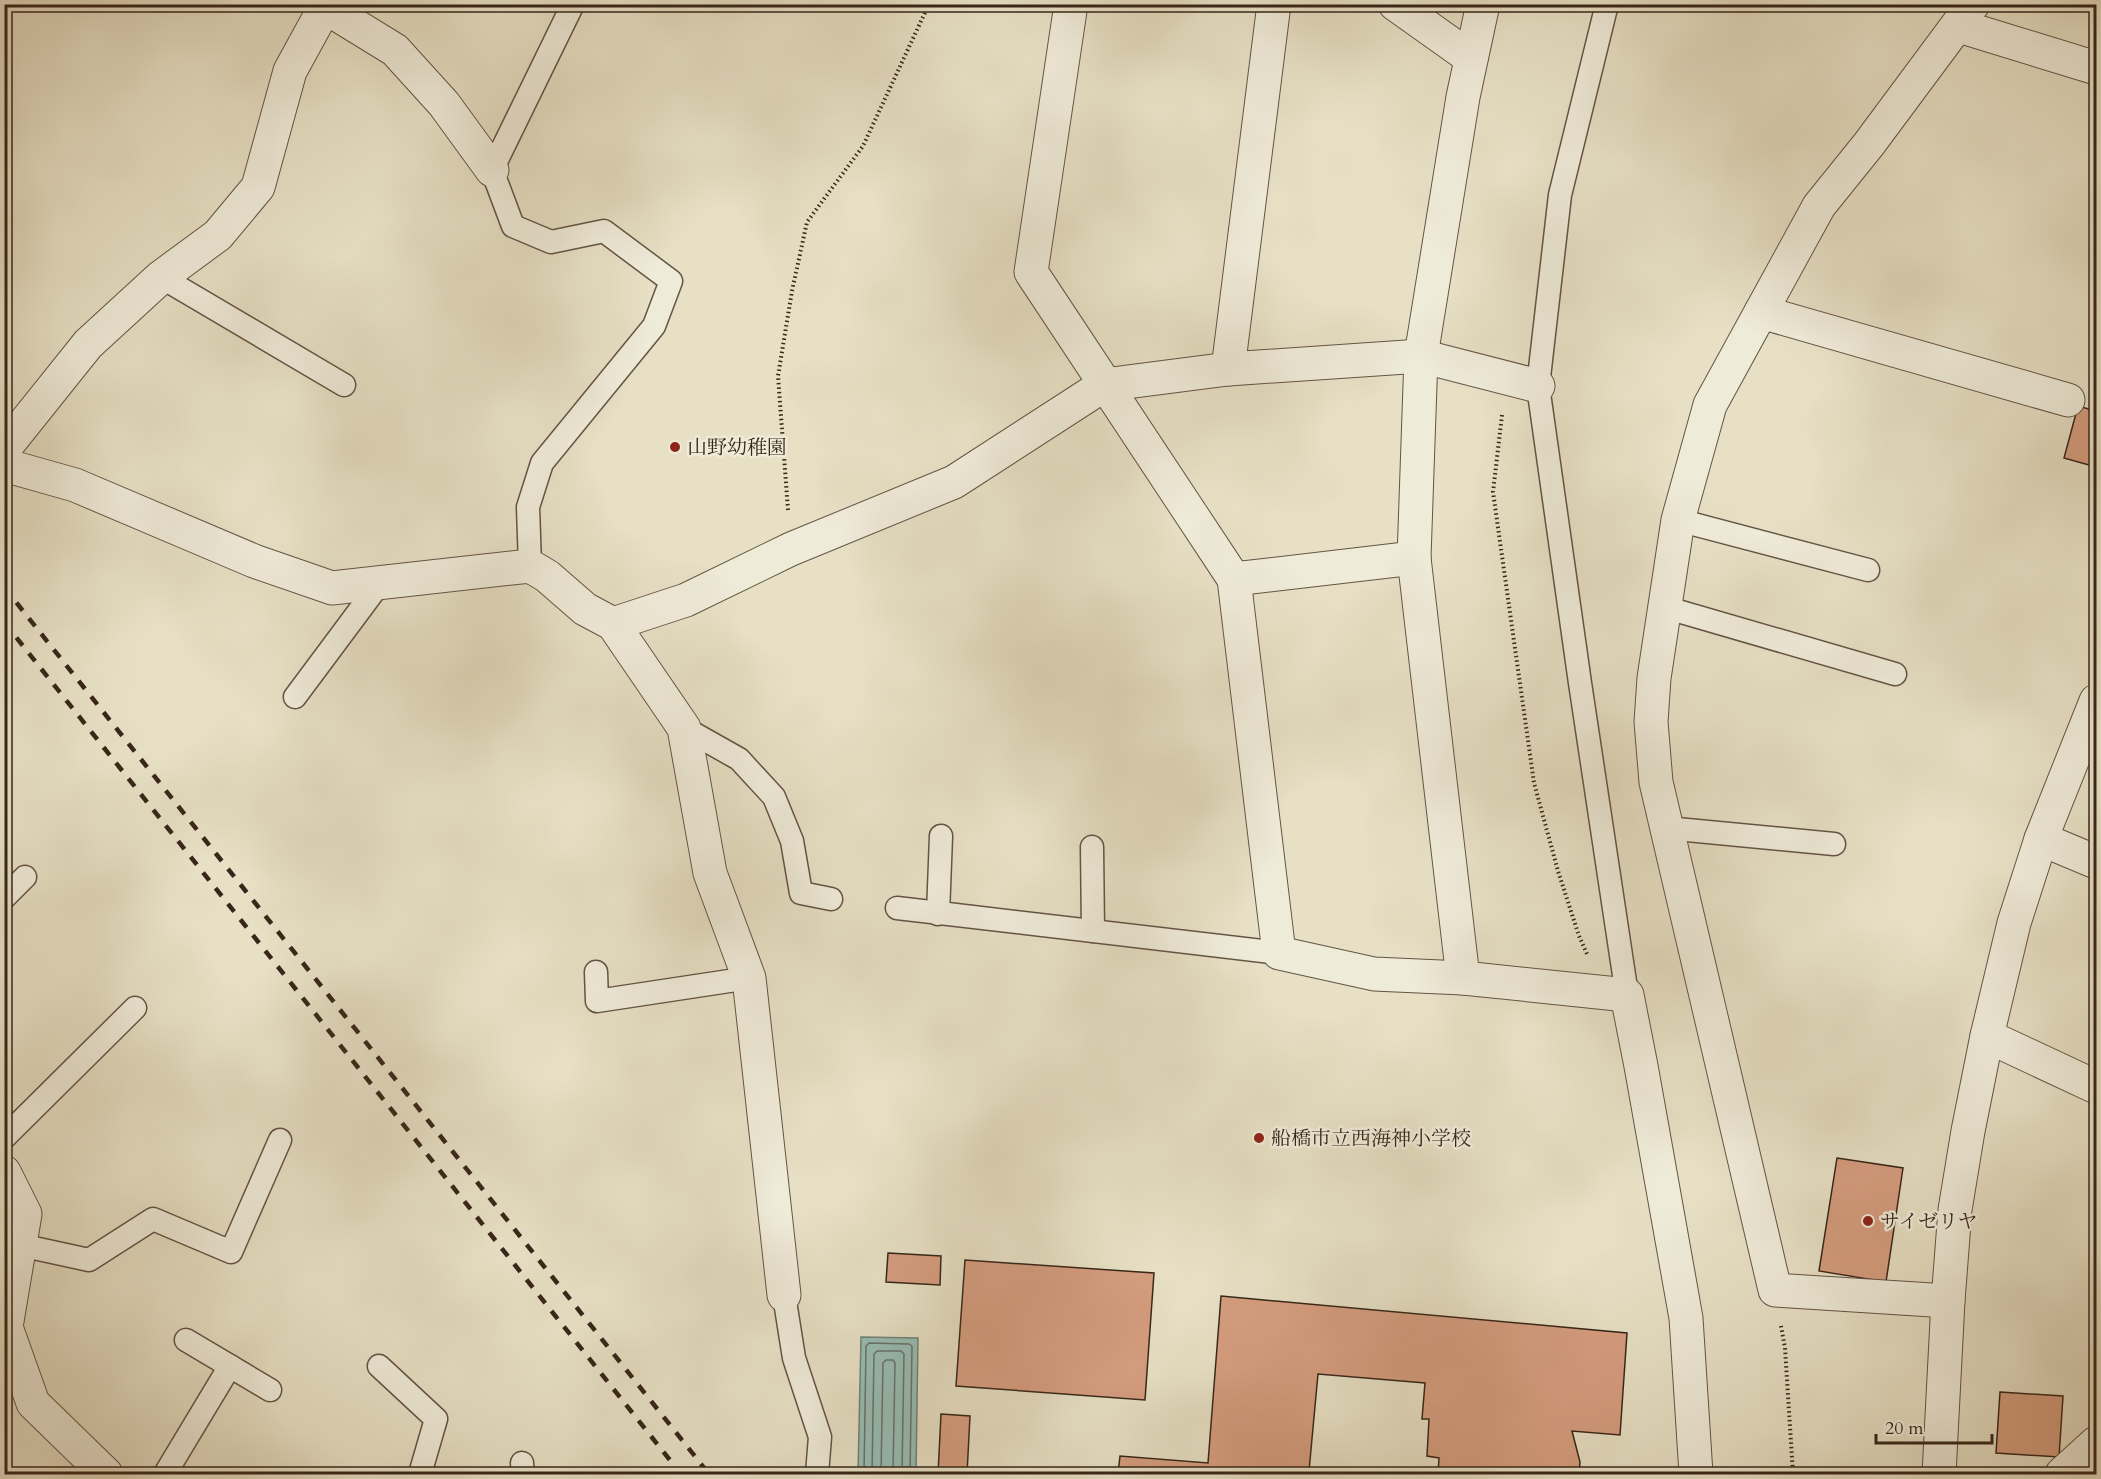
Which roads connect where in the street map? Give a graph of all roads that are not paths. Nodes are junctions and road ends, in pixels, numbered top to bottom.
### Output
1 (573, 4) edge
2 (1071, 4) edge
3 (1274, 4) edge
4 (1395, 4) edge
5 (1483, 4) edge
6 (1607, 4) edge
7 (325, 6) edge
8 (1966, 15) edge
9 (1471, 58) junction
10 (2097, 68) edge
11 (492, 170) junction
12 (161, 277) junction
13 (1761, 312) junction
14 (1421, 356) junction
15 (1228, 369) junction
16 (1104, 385) junction
17 (344, 386) dead end
18 (1538, 386) junction
19 (2068, 400) dead end
20 (4, 449) edge
21 (4, 465) edge
22 (1678, 520) junction
23 (1414, 558) junction
24 (530, 566) junction
25 (1868, 570) dead end
26 (1234, 579) junction
27 (380, 583) junction
28 (1664, 607) junction
29 (613, 624) junction
30 (1895, 674) dead end
31 (295, 697) dead end
32 (2097, 701) edge
33 (684, 728) junction
34 (1666, 828) junction
35 (941, 836) dead end
36 (2041, 839) junction
37 (1834, 844) dead end
38 (1092, 847) dead end
39 (2097, 862) edge
40 (25, 877) dead end
41 (4, 898) edge
42 (831, 899) dead end
43 (897, 908) dead end
44 (938, 914) junction
45 (1093, 931) junction
46 (1279, 953) junction
47 (596, 972) dead end
48 (749, 978) junction
49 (1463, 978) junction
50 (1616, 994) junction
51 (135, 1008) dead end
52 (1987, 1036) junction
53 (2097, 1086) edge
54 (4, 1138) edge
55 (280, 1140) dead end
56 (4, 1172) edge
57 (20, 1245) junction
58 (783, 1294) joint
59 (1948, 1301) junction
60 (186, 1340) dead end
61 (230, 1366) junction
62 (379, 1366) dead end
63 (270, 1390) dead end
64 (2097, 1443) edge
65 (106, 1474) edge
66 (165, 1474) edge
67 (420, 1474) edge
68 (817, 1474) edge
69 (1696, 1474) edge
70 (1939, 1474) edge
71 (2062, 1474) edge

1 - 11 lane
2 - 16 street
3 - 15 street
4 - 9 street
5 - 9 street
6 - 18 lane
7 - 11 street
7 - 12 street
8 - 10 street
8 - 13 street
9 - 14 street
11 - 24 lane
12 - 17 lane
12 - 20 street
13 - 19 street
13 - 22 street
14 - 15 street
14 - 18 street
14 - 23 street
15 - 16 street
16 - 26 street
16 - 29 street
18 - 50 lane
21 - 27 street
22 - 25 lane
22 - 28 street
23 - 26 street
23 - 49 street
24 - 27 street
24 - 29 street
26 - 46 street
27 - 31 lane
28 - 30 lane
28 - 34 street
29 - 33 street
32 - 36 street
33 - 42 lane
33 - 48 street
34 - 37 lane
34 - 59 street
35 - 44 lane
36 - 39 street
36 - 52 street
38 - 45 lane
40 - 41 lane
43 - 44 lane
44 - 45 lane
45 - 46 lane
46 - 49 street
47 - 48 lane
48 - 58 street
49 - 50 street
50 - 69 street
51 - 54 lane
52 - 53 street
52 - 59 street
55 - 57 lane
56 - 57 street
57 - 65 street
58 - 68 lane
59 - 70 street
60 - 61 lane
61 - 63 lane
61 - 66 lane
62 - 67 lane
64 - 71 street

